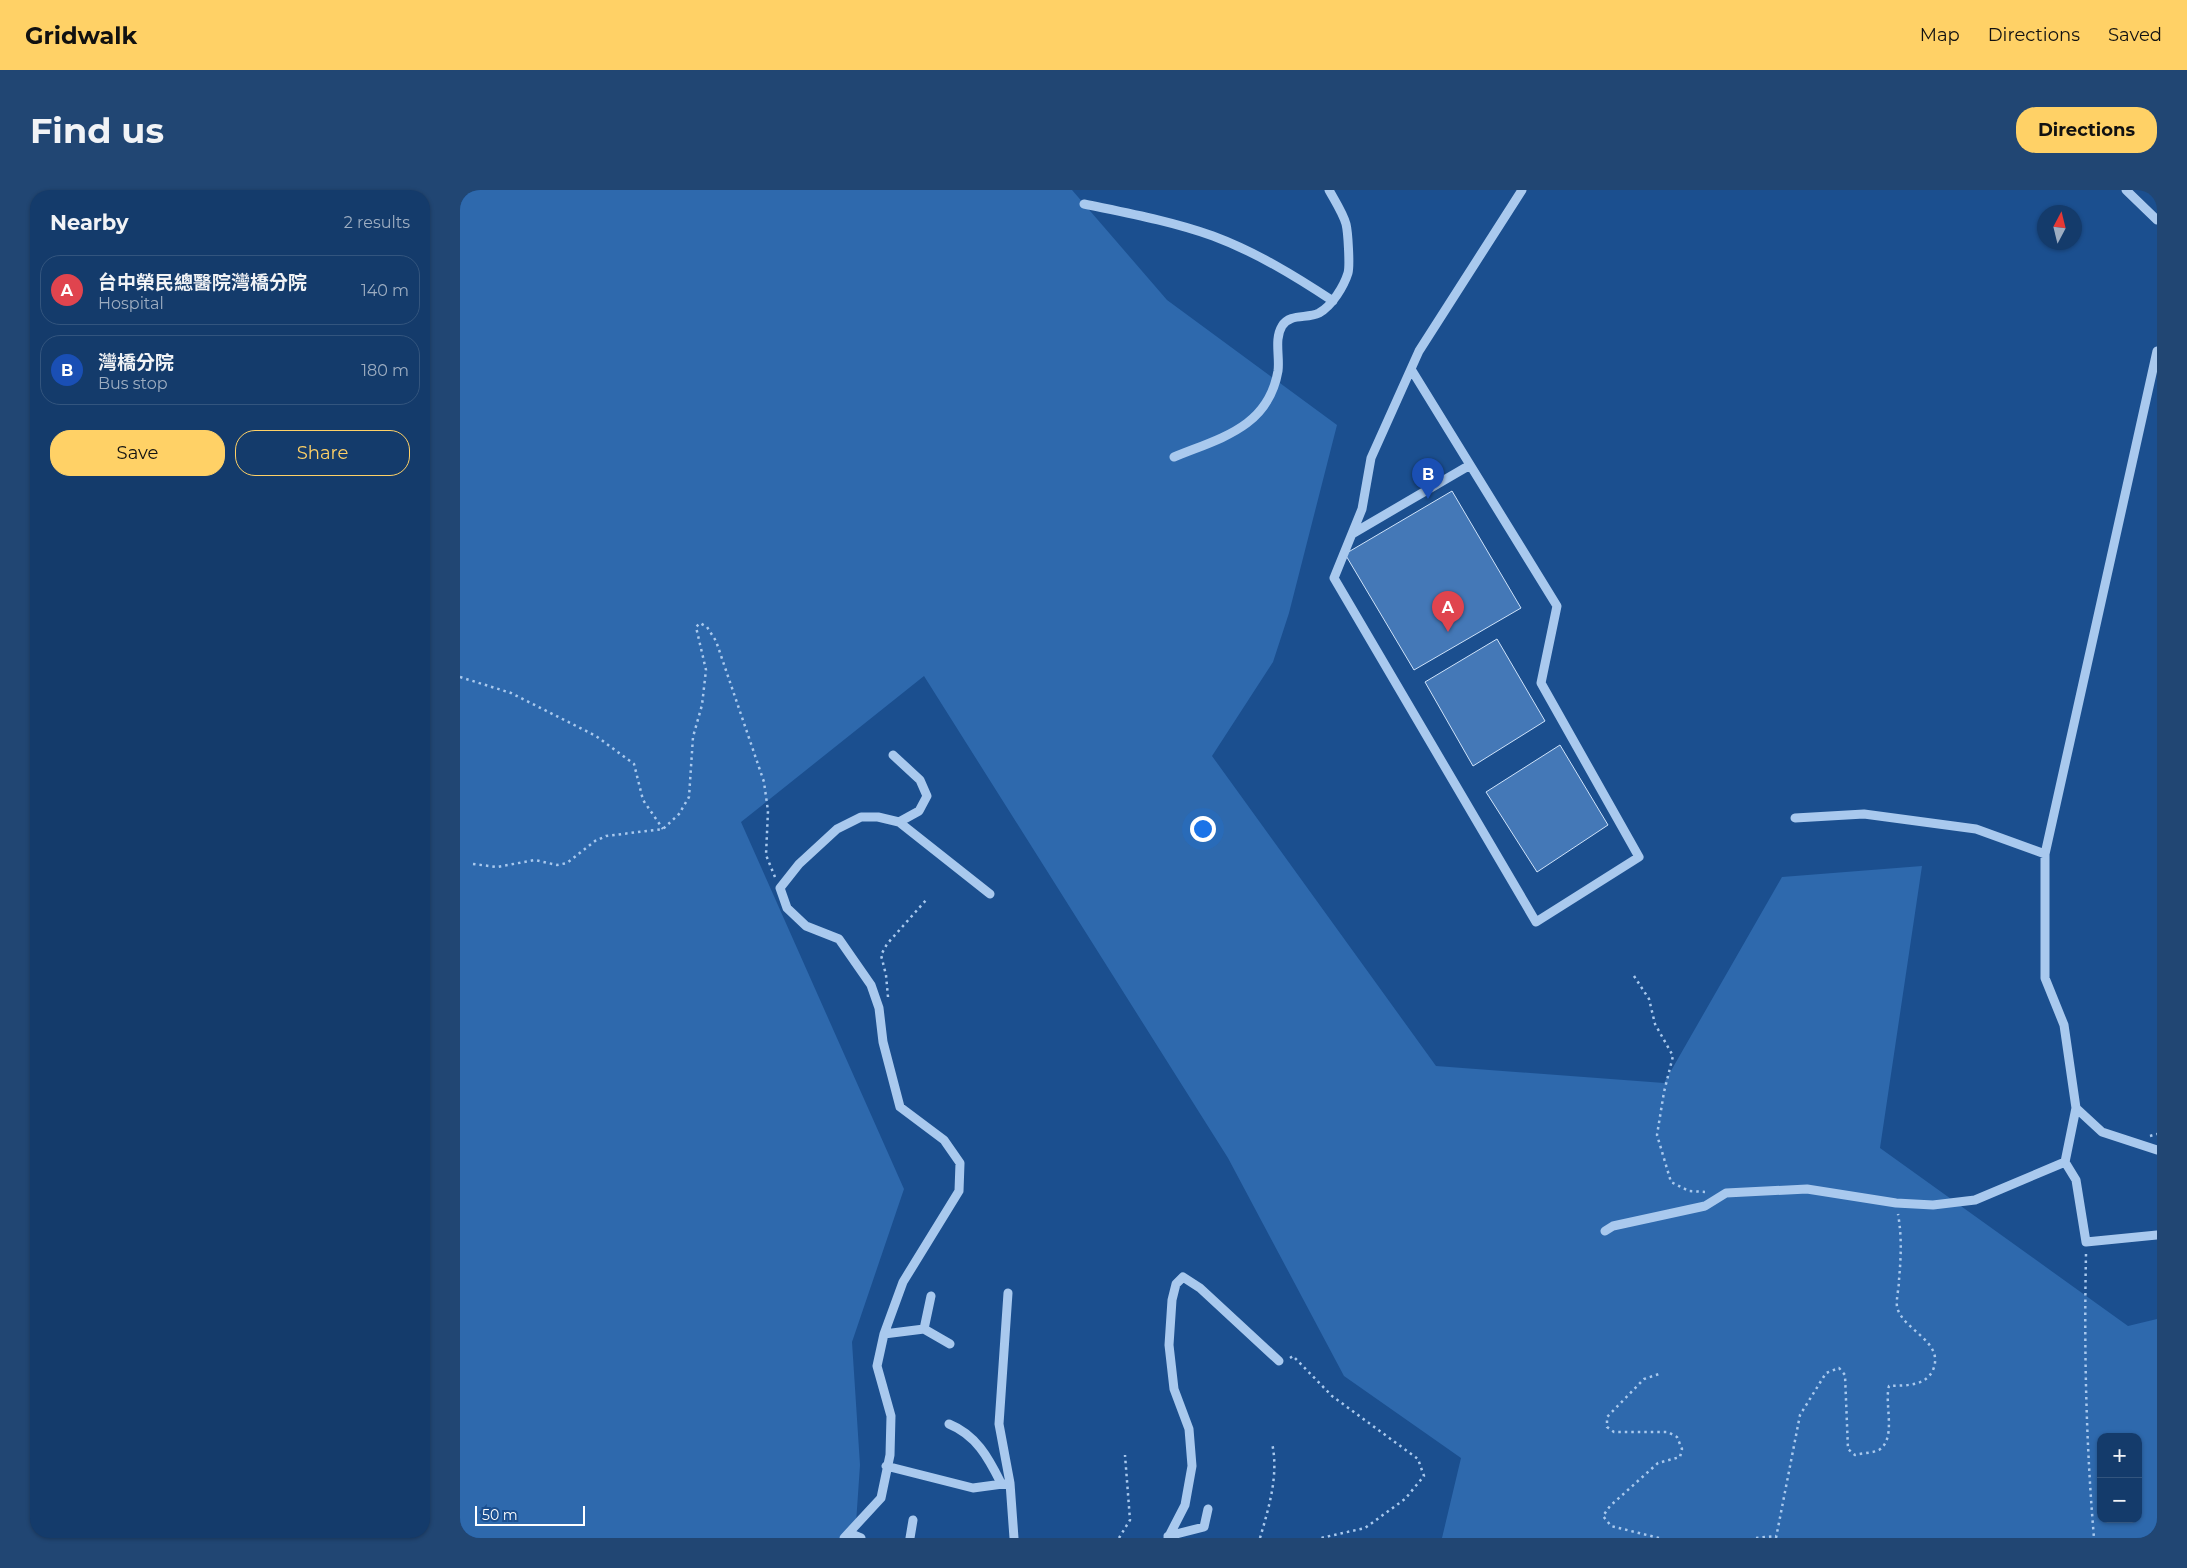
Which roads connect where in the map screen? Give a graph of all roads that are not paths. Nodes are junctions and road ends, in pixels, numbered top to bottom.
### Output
1 (1329, 190) edge
2 (1522, 190) edge
3 (2126, 190) edge
4 (1084, 204) dead end
5 (2157, 220) edge
6 (1333, 301) junction
7 (2157, 351) edge
8 (1411, 369) junction
9 (1174, 458) dead end
10 (1470, 465) junction
11 (1352, 534) junction
12 (893, 755) dead end
13 (1795, 818) dead end
14 (899, 822) junction
15 (2046, 854) junction
16 (990, 894) dead end
17 (2076, 1108) junction
18 (2157, 1150) edge
19 (2066, 1162) junction
20 (1605, 1231) dead end
21 (2157, 1235) edge
22 (1008, 1293) dead end
23 (931, 1296) dead end
24 (924, 1329) junction
25 (884, 1334) junction
26 (950, 1344) dead end
27 (1279, 1362) road end
28 (948, 1424) dead end
29 (886, 1466) junction
30 (1005, 1483) junction
31 (1208, 1509) dead end
32 (913, 1520) dead end
33 (846, 1535) edge
34 (1168, 1537) edge
35 (861, 1538) edge
36 (910, 1538) edge
37 (1014, 1538) edge

1 - 6 street
2 - 8 street
3 - 5 street
4 - 6 street
6 - 9 street
7 - 15 street
8 - 10 street
8 - 11 street
10 - 11 street
10 - 11 street
12 - 14 street
13 - 15 street
14 - 16 street
14 - 25 street
15 - 17 street
17 - 18 street
17 - 19 street
19 - 20 street
19 - 21 street
22 - 30 street
23 - 24 street
24 - 25 street
24 - 26 street
25 - 29 street
27 - 34 street
28 - 30 street
29 - 30 street
29 - 33 street
30 - 37 street
31 - 34 street
32 - 36 street
33 - 35 street

